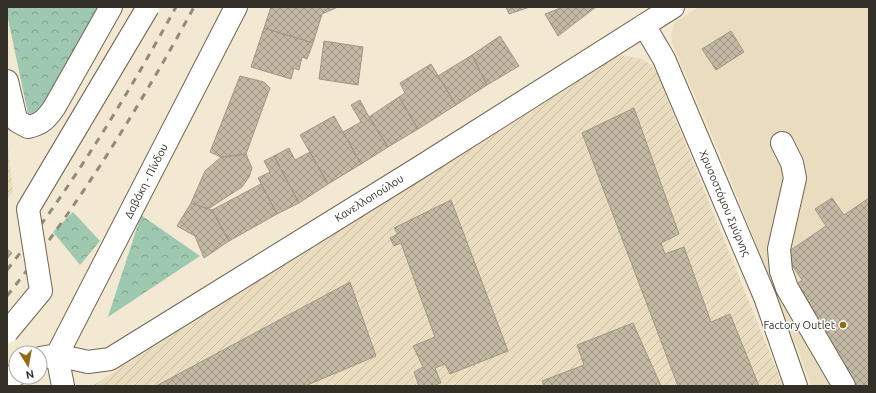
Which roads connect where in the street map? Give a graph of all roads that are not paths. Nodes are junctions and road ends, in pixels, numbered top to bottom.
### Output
1 (111, 7) edge
2 (148, 7) edge
3 (236, 7) edge
4 (673, 7) edge
5 (644, 25) junction
6 (7, 81) edge
7 (782, 143) dead end
8 (7, 332) edge
9 (49, 357) edge
10 (63, 386) edge
11 (796, 386) edge
12 (844, 386) edge

1 - 6 street
2 - 8 street, bridge
3 - 9 street, Δαβάκη - Πίνδου
4 - 5 street, Κανελλοπούλου
5 - 9 street, Κανελλοπούλου
5 - 11 street, Χρυσοστόμου Σμύρνης
7 - 12 street
9 - 10 street

